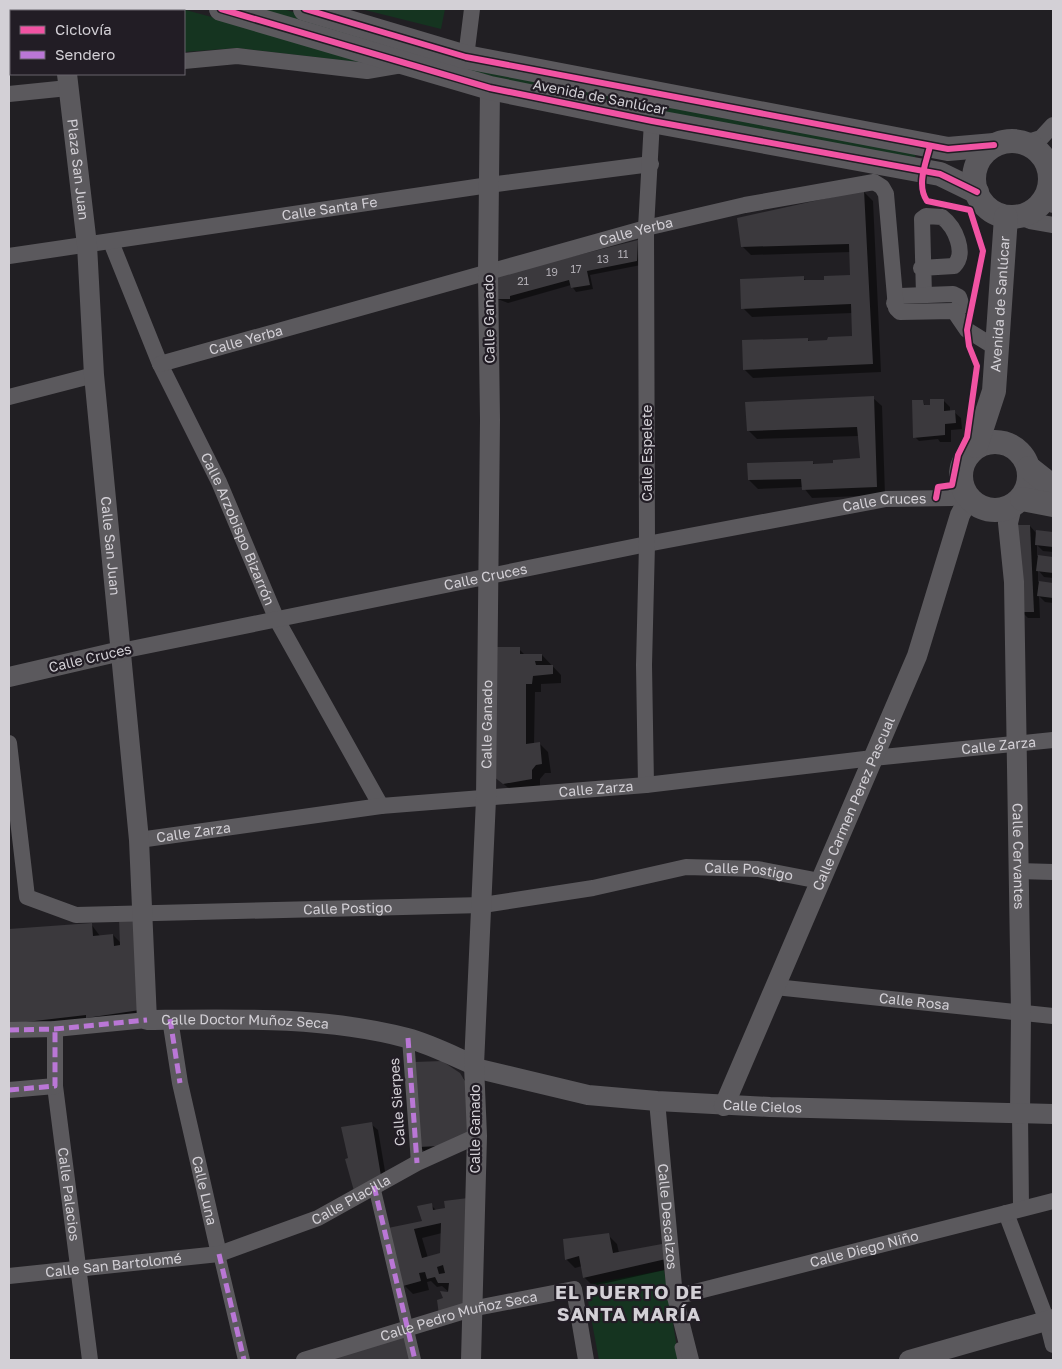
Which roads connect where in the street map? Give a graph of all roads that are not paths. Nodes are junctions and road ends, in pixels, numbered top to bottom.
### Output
1 (221, 9) edge
2 (305, 9) edge
3 (472, 9) edge
4 (466, 56) junction
5 (185, 61) edge
6 (407, 64) junction
7 (68, 81) edge
8 (490, 88) junction
9 (9, 94) edge
10 (652, 120) junction
11 (1053, 125) edge
12 (1025, 143) junction
13 (994, 145) junction
14 (651, 164) junction
15 (1051, 164) edge
16 (489, 186) junction
17 (977, 192) junction
18 (1049, 201) edge
19 (1013, 216) junction
20 (1053, 225) edge
21 (646, 228) junction
22 (111, 242) junction
23 (87, 248) junction
24 (9, 256) edge
25 (921, 268) dead end
26 (488, 274) junction
27 (924, 296) junction
28 (894, 303) junction
29 (954, 311) junction
30 (996, 348) junction
31 (160, 364) junction
32 (94, 375) junction
33 (994, 391) junction
34 (9, 397) edge
35 (1008, 444) junction
36 (976, 446) junction
37 (1029, 468) junction
38 (1053, 487) edge
39 (966, 493) junction
40 (1017, 502) junction
41 (1053, 505) edge
42 (647, 544) junction
43 (489, 577) junction
44 (278, 620) junction
45 (120, 651) junction
46 (9, 677) edge
47 (1053, 740) edge
48 (1015, 743) junction
49 (9, 744) edge
50 (873, 758) junction
51 (646, 785) junction
52 (486, 799) junction
53 (381, 806) junction
54 (139, 840) junction
55 (1018, 871) junction
56 (1053, 872) edge
57 (820, 881) junction
58 (483, 905) junction
59 (141, 915) junction
60 (775, 986) junction
61 (1021, 1014) junction
62 (1053, 1016) edge
63 (147, 1020) junction
64 (170, 1020) junction
65 (55, 1028) junction
66 (9, 1030) edge
67 (408, 1038) junction
68 (475, 1066) junction
69 (55, 1086) junction
70 (9, 1090) edge
71 (657, 1101) junction
72 (724, 1106) junction
73 (1020, 1114) junction
74 (1053, 1114) edge
75 (477, 1136) junction
76 (417, 1163) junction
77 (374, 1186) junction
78 (1053, 1201) edge
79 (1021, 1207) junction
80 (1006, 1213) junction
81 (219, 1254) junction
82 (80, 1268) junction
83 (9, 1276) edge
84 (675, 1297) junction
85 (471, 1309) junction
86 (1050, 1320) edge
87 (408, 1327) junction
88 (1053, 1345) edge
89 (679, 1347) dead end
90 (90, 1360) edge
91 (244, 1360) edge
92 (304, 1360) edge
93 (415, 1360) edge
94 (471, 1360) edge
95 (586, 1360) edge
96 (682, 1360) edge
97 (691, 1360) edge
98 (914, 1360) edge

1 - 6 main road, Avenida de Sanlúcar
2 - 4 main road, Avenida de Sanlúcar
3 - 4 street
4 - 13 main road, Avenida de Sanlúcar
5 - 6 street
6 - 8 main road, Avenida de Sanlúcar
7 - 9 street
7 - 23 street, Plaza San Juan
8 - 10 main road, Avenida de Sanlúcar
8 - 16 street, Calle Ganado
10 - 14 street, Calle Espelete
10 - 17 main road, Avenida de Sanlúcar
11 - 12 street
12 - 13 main road
12 - 15 main road
13 - 17 main road
14 - 16 street, Calle Santa Fe
14 - 21 street, Calle Espelete
15 - 18 main road
16 - 22 street, Calle Santa Fe
16 - 26 street, Calle Ganado
17 - 19 main road
18 - 19 main road
19 - 20 street
19 - 30 main road, Avenida de Sanlúcar
21 - 26 street, Calle Yerba
21 - 28 street, Calle Yerba
21 - 42 street, Calle Espelete
22 - 23 street, Calle Santa Fe
22 - 31 street, Calle Arzobispo Bizarrón
23 - 24 street, Calle Santa Fe
23 - 32 street, Calle San Juan
25 - 27 street
26 - 31 street, Calle Yerba
26 - 43 street, Calle Ganado
27 - 28 street
27 - 29 street
28 - 29 street
29 - 30 street
30 - 33 main road, Avenida de Sanlúcar
31 - 44 street, Calle Arzobispo Bizarrón
32 - 34 street
32 - 45 street, Calle San Juan
33 - 35 main road
33 - 36 main road
35 - 36 main road
35 - 37 main road
36 - 39 main road
37 - 38 main road
37 - 40 main road
39 - 40 main road
39 - 42 street, Calle Cruces
39 - 50 street, Calle Carmen Perez Pascual
40 - 41 main road
40 - 48 street, Calle Cervantes
42 - 43 street, Calle Cruces
42 - 51 street, Calle Espelete
43 - 44 street, Calle Cruces
43 - 52 street, Calle Ganado
44 - 45 street, Calle Cruces
44 - 53 street, Calle Arzobispo Bizarrón
45 - 46 street, Calle Cruces
45 - 54 street, Calle San Juan
47 - 48 street, Calle Zarza
48 - 50 street, Calle Zarza
48 - 55 street, Calle Cervantes
49 - 59 street, Calle Postigo
50 - 51 street, Calle Zarza
50 - 57 street, Calle Carmen Perez Pascual
51 - 52 street, Calle Zarza
52 - 53 street, Calle Zarza
52 - 58 street, Calle Ganado
53 - 54 street, Calle Zarza
54 - 59 street
55 - 56 street
55 - 61 street, Calle Cervantes
57 - 58 street, Calle Postigo
57 - 60 street, Calle Carmen Perez Pascual
58 - 59 street, Calle Postigo
58 - 68 street, Calle Ganado
59 - 63 street
60 - 61 street, Calle Rosa
60 - 72 street, Calle Carmen Perez Pascual
61 - 62 street, Calle Rosa
61 - 73 street, Calle Cervantes
63 - 64 street, Calle Doctor Muñoz Seca
63 - 65 street, Calle Doctor Muñoz Seca
64 - 67 street, Calle Doctor Muñoz Seca
64 - 81 street, Calle Luna
65 - 66 street, Calle Doctor Muñoz Seca
65 - 69 street, Calle Palacios
67 - 68 street, Calle Doctor Muñoz Seca
67 - 76 street, Calle Sierpes
68 - 71 street, Calle Cielos
68 - 75 street, Calle Ganado
69 - 70 street
69 - 82 street, Calle Palacios
71 - 72 street, Calle Cielos
71 - 84 street, Calle Descalzos
72 - 73 street, Calle Cielos
73 - 74 street, Calle Cielos
73 - 79 street, Calle Cervantes
75 - 76 street, Calle Placilla
75 - 85 street, Calle Ganado
76 - 77 street, Calle Placilla
77 - 81 street, Calle Placilla
77 - 87 street
78 - 79 street, Calle Diego Niño
79 - 80 street, Calle Diego Niño
80 - 84 street, Calle Diego Niño
80 - 86 street
81 - 82 street, Calle San Bartolomé
81 - 91 street, Calle Luna
82 - 83 street, Calle San Bartolomé
82 - 90 street, Calle Palacios
84 - 97 street, Calle Descalzos
85 - 87 street, Calle Pedro Muñoz Seca
85 - 94 street, Calle Ganado
85 - 95 street, Calle Pedro Muñoz Seca
86 - 88 street
86 - 98 street
87 - 92 street, Calle Pedro Muñoz Seca
87 - 93 street
89 - 96 lane

